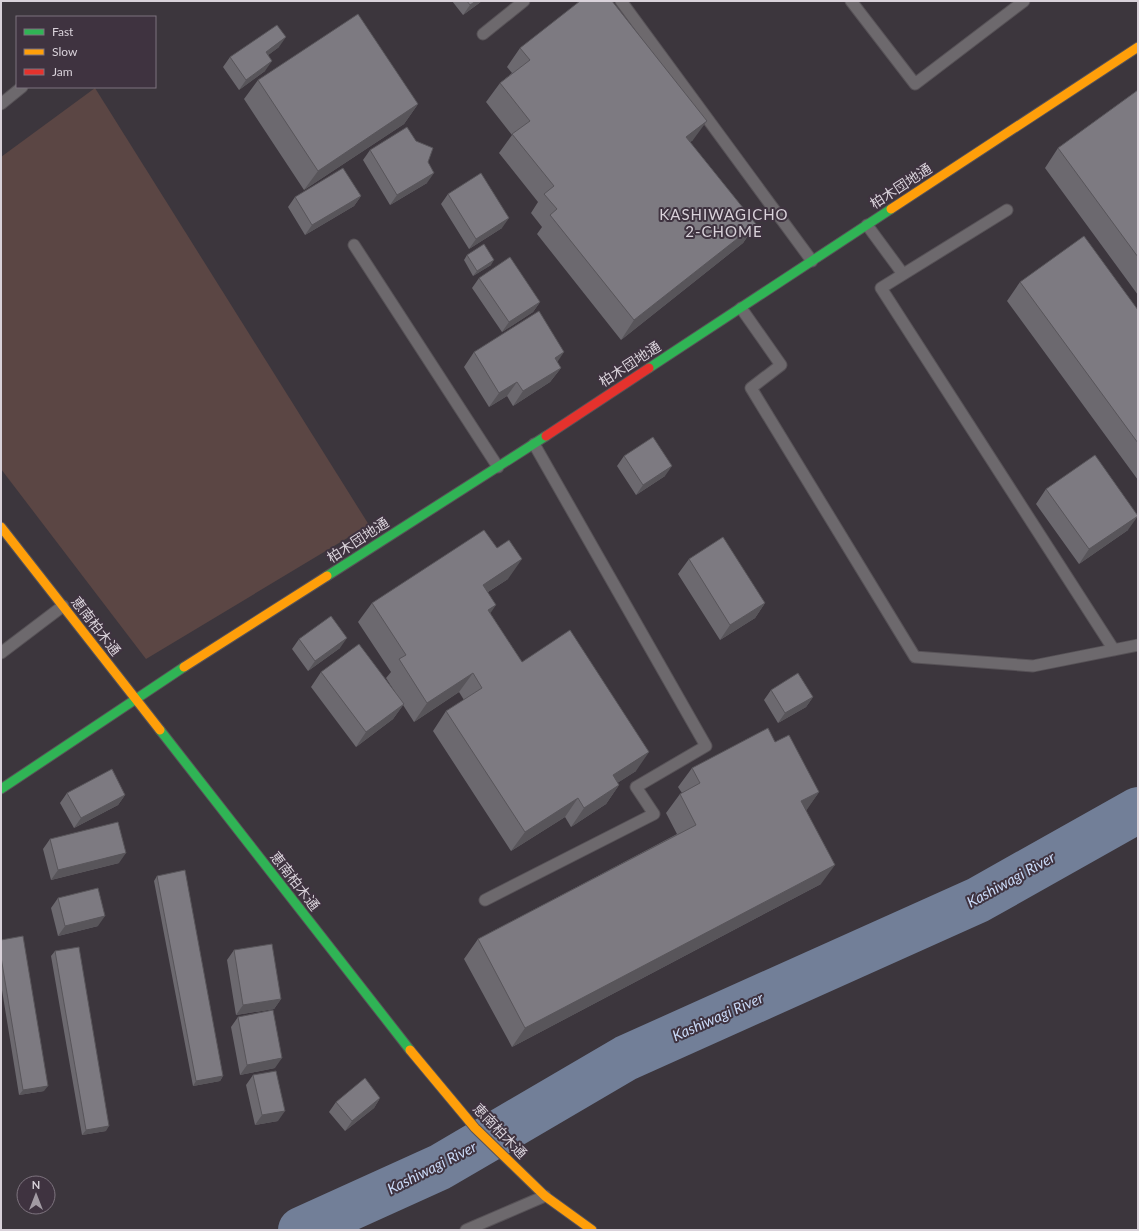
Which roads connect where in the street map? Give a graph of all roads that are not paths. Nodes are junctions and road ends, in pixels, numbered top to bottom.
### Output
1 (524, 1) edge
2 (621, 1) edge
3 (851, 1) edge
4 (1024, 1) edge
5 (483, 34) dead end
6 (1138, 47) edge
7 (21, 88) edge
8 (1, 104) edge
9 (1007, 210) dead end
10 (867, 225) junction
11 (354, 245) dead end
12 (812, 261) junction
13 (903, 274) junction
14 (741, 308) junction
15 (534, 444) junction
16 (498, 467) junction
17 (1, 526) edge
18 (63, 606) junction
19 (1138, 645) edge
20 (1114, 650) junction
21 (1, 653) edge
22 (134, 699) junction
23 (1, 789) edge
24 (485, 900) dead end
25 (545, 1196) junction
26 (466, 1230) edge
27 (592, 1230) edge

1 - 5 lane
2 - 12 lane
3 - 4 lane
6 - 10 street, 柏木団地通
7 - 8 lane
9 - 13 lane
10 - 12 street, 柏木団地通
10 - 13 lane
11 - 16 lane
12 - 14 street, 柏木団地通
13 - 20 lane
14 - 15 street, 柏木団地通
14 - 20 lane
15 - 16 street, 柏木団地通
15 - 24 lane
16 - 22 street, 柏木団地通
17 - 18 street, 恵南柏木通
18 - 21 lane
18 - 22 street, 恵南柏木通
19 - 20 lane
22 - 23 street, 柏木団地通
22 - 25 street, 恵南柏木通
25 - 26 lane
25 - 27 street, 恵南柏木通

